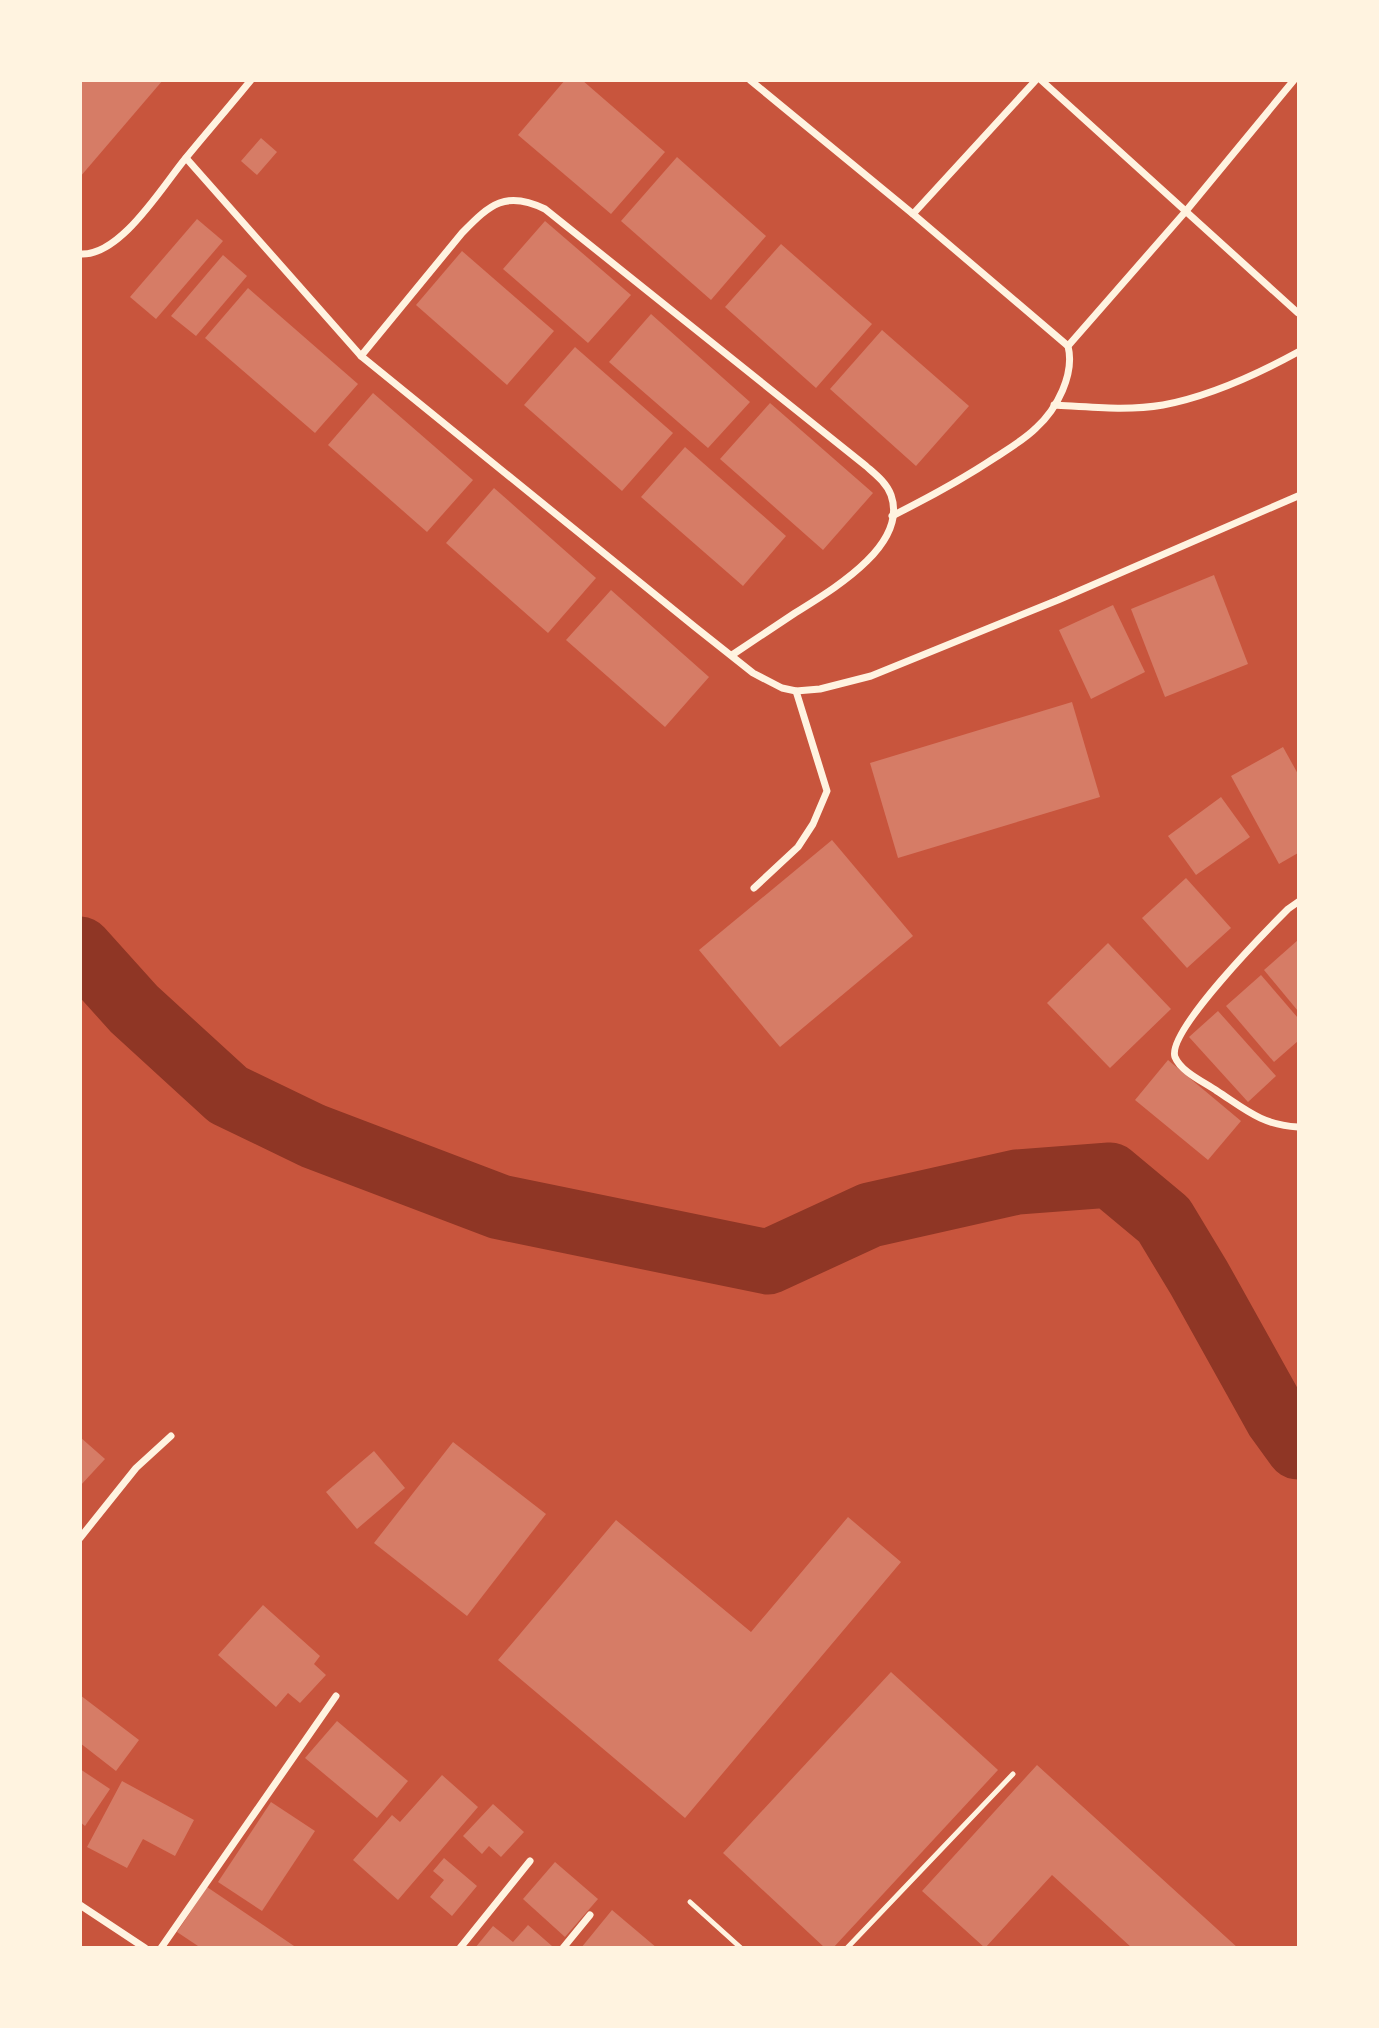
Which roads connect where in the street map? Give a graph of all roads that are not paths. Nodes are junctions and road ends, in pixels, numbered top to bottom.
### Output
1 (251, 80) edge
2 (750, 80) edge
3 (1036, 80) edge
4 (1041, 80) edge
5 (1294, 80) edge
6 (186, 158) junction
7 (1186, 211) junction
8 (913, 214) junction
9 (80, 254) edge
10 (1298, 313) edge
11 (1068, 346) junction
12 (1298, 352) edge
13 (361, 356) junction
14 (1054, 405) junction
15 (1298, 496) edge
16 (892, 516) junction
17 (732, 655) junction
18 (796, 691) junction
19 (754, 888) dead end
20 (1298, 902) edge
21 (1298, 1127) edge
22 (171, 1436) dead end
23 (80, 1538) edge
24 (336, 1696) dead end
25 (1013, 1774) dead end
26 (530, 1861) dead end
27 (690, 1902) dead end
28 (80, 1905) edge
29 (590, 1915) dead end
30 (145, 1948) edge
31 (161, 1948) edge
32 (460, 1948) edge
33 (563, 1948) edge
34 (741, 1948) edge
35 (847, 1948) edge

1 - 6 street
2 - 8 street
3 - 8 street
4 - 7 street
5 - 7 street
6 - 9 street
6 - 13 street
7 - 10 street
7 - 11 street
8 - 11 street
11 - 14 street
12 - 14 street
13 - 16 street
13 - 17 street
14 - 16 street
15 - 18 street
16 - 17 street
17 - 18 street
18 - 19 street
20 - 21 street
22 - 23 street
24 - 31 street
25 - 35 lane
26 - 32 street
27 - 34 lane
28 - 30 street
29 - 33 street

